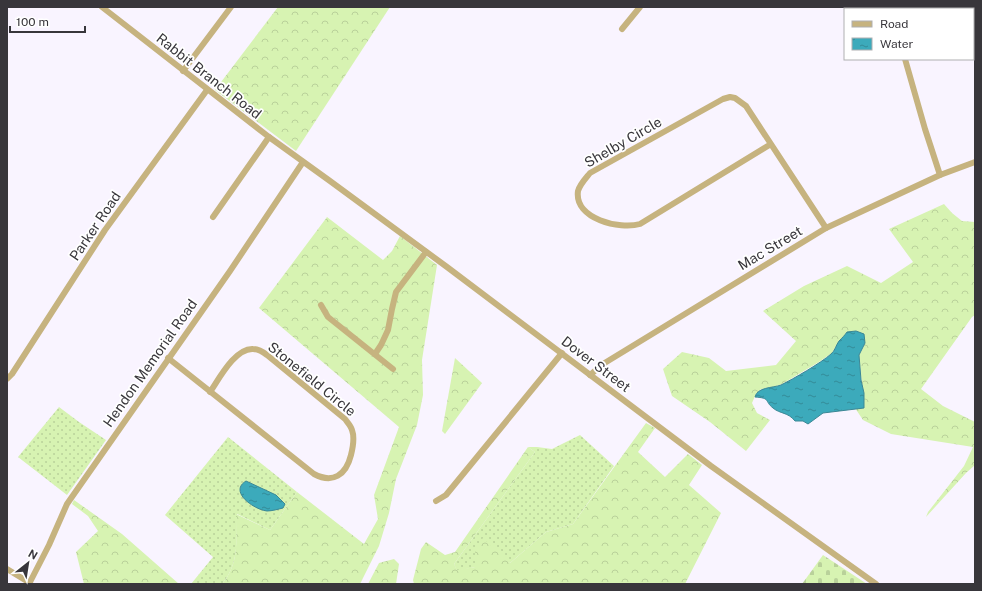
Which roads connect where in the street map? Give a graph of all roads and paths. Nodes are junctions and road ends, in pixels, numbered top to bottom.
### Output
1 (102, 7) edge
2 (231, 7) edge
3 (640, 7) edge
4 (622, 29) dead end
5 (905, 60) edge
6 (183, 71) junction
7 (207, 90) junction
8 (269, 137) junction
9 (771, 144) junction
10 (303, 162) junction
11 (975, 162) edge
12 (940, 175) junction
13 (213, 217) dead end
14 (826, 228) junction
15 (426, 252) junction
16 (321, 305) dead end
17 (562, 353) junction
18 (375, 354) junction
19 (168, 358) junction
20 (393, 369) dead end
21 (590, 375) junction
22 (7, 379) edge
23 (210, 392) junction
24 (436, 501) dead end
25 (7, 569) edge
26 (29, 584) edge
27 (876, 584) edge

1 - 6 street, Rabbit Branch Road
2 - 6 street
3 - 4 street
5 - 12 street
6 - 7 street, Rabbit Branch Road
7 - 8 street, Rabbit Branch Road
7 - 22 street, Parker Road
8 - 10 street, Rabbit Branch Road
8 - 13 street
9 - 9 street, Shelby Circle
9 - 14 street, Shelby Circle
10 - 15 street, Dover Street
10 - 19 street, Hendon Memorial Road
11 - 12 street, Mac Street
12 - 14 street, Mac Street
14 - 21 street, Mac Street
15 - 17 street, Dover Street
15 - 18 street
16 - 18 street
17 - 21 street, Dover Street
17 - 24 street
18 - 20 street
19 - 23 street, Stonefield Circle
19 - 26 street, Hendon Memorial Road
21 - 27 street, Dover Street
23 - 23 street, Stonefield Circle
25 - 26 street

